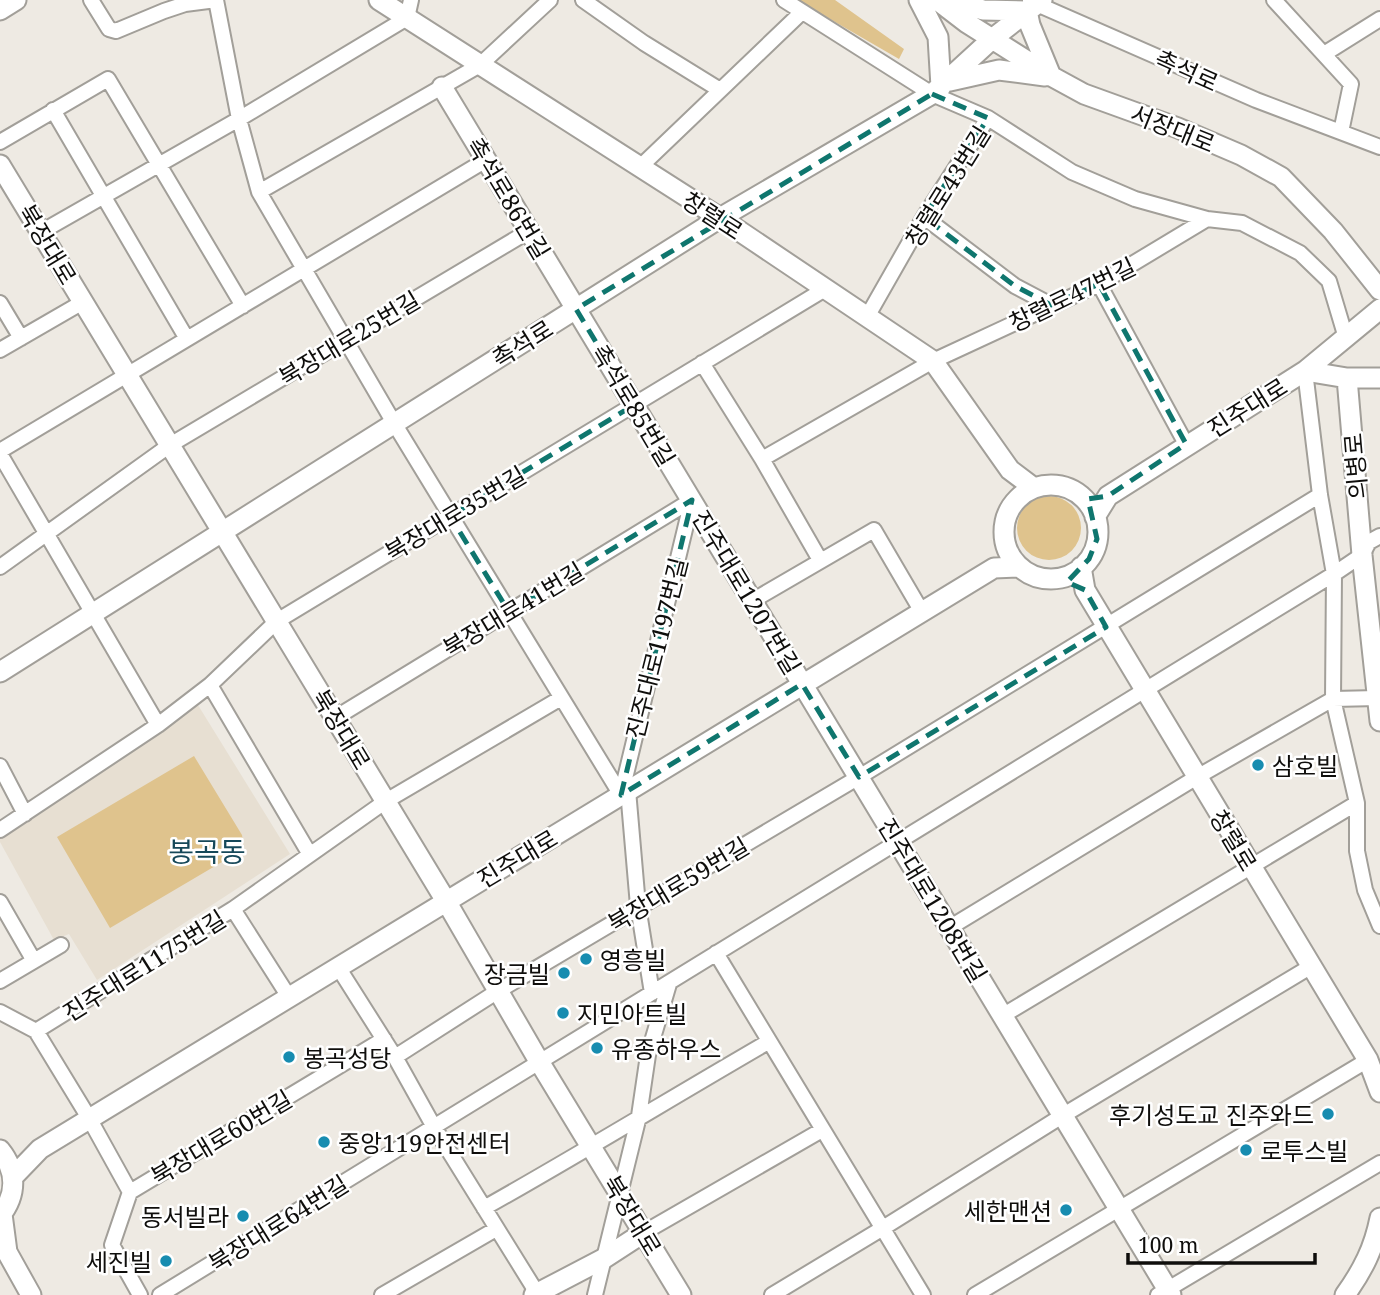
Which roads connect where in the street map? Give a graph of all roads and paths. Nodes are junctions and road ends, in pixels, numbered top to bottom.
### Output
1 (16, 0) edge
2 (91, 0) edge
3 (216, 0) edge
4 (379, 0) edge
5 (550, 0) edge
6 (583, 0) edge
7 (784, 0) edge
8 (919, 0) edge
9 (937, 0) edge
10 (952, 0) edge
11 (1274, 0) edge
12 (1034, 4) edge
13 (409, 9) edge
14 (0, 10) edge
15 (802, 12) junction
16 (1380, 19) edge
17 (992, 39) junction
18 (1324, 54) junction
19 (480, 65) junction
20 (1051, 76) junction
21 (442, 86) junction
22 (940, 88) junction
23 (720, 90) junction
24 (53, 110) junction
25 (988, 118) junction
26 (239, 119) junction
27 (1340, 132) junction
28 (0, 142) edge
29 (1380, 146) edge
30 (486, 160) junction
31 (159, 164) junction
32 (0, 165) edge
33 (639, 168) junction
34 (259, 192) junction
35 (102, 197) junction
36 (924, 217) junction
37 (720, 218) junction
38 (1207, 219) junction
39 (529, 231) junction
40 (41, 232) junction
41 (304, 269) junction
42 (1099, 284) junction
43 (825, 289) junction
44 (1380, 290) edge
45 (83, 302) junction
46 (0, 303) edge
47 (1051, 305) junction
48 (243, 306) junction
49 (576, 309) junction
50 (1380, 309) edge
51 (867, 317) junction
52 (21, 338) junction
53 (1346, 338) junction
54 (187, 339) junction
55 (346, 340) junction
56 (0, 350) edge
57 (933, 361) junction
58 (702, 363) junction
59 (1305, 371) junction
60 (127, 375) junction
61 (1347, 378) junction
62 (1380, 378) edge
63 (634, 405) junction
64 (394, 423) junction
65 (1186, 444) junction
66 (170, 445) junction
67 (0, 452) edge
68 (762, 459) junction
69 (1026, 493) junction
70 (1320, 495) junction
71 (1108, 496) junction
72 (1083, 498) junction
73 (692, 500) junction
74 (450, 516) junction
75 (1095, 517) junction
76 (222, 532) junction
77 (47, 535) junction
78 (1370, 545) edge
79 (1006, 547) junction
80 (820, 560) junction
81 (0, 567) edge
82 (1019, 567) junction
83 (1081, 567) junction
84 (994, 568) junction
85 (1334, 575) junction
86 (1060, 578) junction
87 (1085, 590) junction
88 (752, 601) junction
89 (509, 612) junction
90 (922, 612) junction
91 (92, 614) junction
92 (277, 621) junction
93 (1106, 627) junction
94 (0, 671) edge
95 (802, 684) junction
96 (204, 689) junction
97 (1145, 690) junction
98 (561, 698) junction
99 (1378, 698) junction
100 (1333, 699) junction
101 (335, 718) junction
102 (1380, 720) edge
103 (158, 725) junction
104 (0, 766) edge
105 (859, 777) junction
106 (1197, 777) junction
107 (625, 793) junction
108 (386, 801) junction
109 (1357, 803) junction
110 (25, 814) junction
111 (0, 830) edge
112 (897, 841) junction
113 (309, 853) junction
114 (1250, 867) junction
115 (446, 901) junction
116 (0, 902) edge
117 (638, 906) junction
118 (233, 909) junction
119 (1380, 926) edge
120 (950, 928) junction
121 (61, 945) dead end
122 (716, 953) junction
123 (34, 961) junction
124 (338, 967) junction
125 (1310, 967) junction
126 (0, 981) edge
127 (669, 984) junction
128 (498, 991) junction
129 (652, 993) junction
130 (289, 997) junction
131 (0, 1012) edge
132 (1002, 1016) junction
133 (36, 1031) junction
134 (384, 1039) junction
135 (768, 1042) junction
136 (395, 1057) junction
137 (1368, 1060) junction
138 (540, 1063) junction
139 (1380, 1092) edge
140 (639, 1116) junction
141 (1062, 1116) junction
142 (89, 1118) junction
143 (434, 1127) junction
144 (822, 1130) junction
145 (593, 1147) junction
146 (40, 1149) junction
147 (1, 1151) edge
148 (1380, 1163) edge
149 (13, 1177) junction
150 (130, 1192) junction
151 (620, 1193) junction
152 (484, 1208) junction
153 (1118, 1208) junction
154 (1, 1215) edge
155 (1380, 1218) edge
156 (883, 1228) junction
157 (496, 1229) junction
158 (643, 1233) junction
159 (3, 1249) edge
160 (1374, 1257) edge
161 (603, 1259) junction
162 (1165, 1293) edge
163 (536, 1294) edge
164 (31, 1295) edge
165 (140, 1295) edge
166 (160, 1295) edge
167 (382, 1295) edge
168 (596, 1295) edge
169 (681, 1295) edge
170 (772, 1295) edge
171 (923, 1295) edge
172 (975, 1295) edge
173 (1345, 1295) edge

1 - 14 street
2 - 3 street
3 - 26 street
4 - 13 street, 창렬로
5 - 19 street
6 - 23 street
7 - 15 street
8 - 22 street
9 - 17 street, 서장대로
10 - 12 street
11 - 18 street
12 - 17 street, 촉석로
12 - 20 street
12 - 27 street, 촉석로
13 - 19 street, 창렬로
13 - 26 street
15 - 22 street
15 - 23 street
16 - 18 street
17 - 20 street, 서장대로
17 - 22 street, 촉석로
18 - 27 street
19 - 21 street
19 - 33 street, 창렬로
20 - 22 street
20 - 44 street, 서장대로
21 - 30 street, 촉석로86번길
21 - 34 street
22 - 25 street
22 - 37 street, 촉석로
23 - 33 street
24 - 28 street
24 - 31 street
24 - 35 street
25 - 36 street, 창렬로43번길
25 - 38 street, 창렬로43번길
26 - 31 street
26 - 34 street
27 - 29 street, 촉석로
30 - 39 street, 촉석로86번길
30 - 41 street
31 - 35 street
31 - 48 street
32 - 40 street, 북장대로
33 - 37 street, 창렬로
34 - 41 street
35 - 40 street
35 - 54 street
36 - 47 street
36 - 51 street, 창렬로43번길
37 - 43 street, 창렬로
37 - 49 street, 촉석로
38 - 42 street, 창렬로47번길
38 - 53 street, 창렬로43번길
39 - 49 street, 촉석로86번길
39 - 55 street, 북장대로25번길
40 - 45 street, 북장대로
41 - 48 street
41 - 55 street
42 - 47 street, 창렬로47번길
42 - 65 street
43 - 51 street, 창렬로
43 - 58 street, 북장대로35번길
45 - 52 street
45 - 60 street, 북장대로
46 - 52 street
47 - 57 street, 창렬로47번길
48 - 54 street
49 - 63 street, 촉석로85번길
49 - 64 street, 촉석로
50 - 53 street, 진주대로
51 - 57 street, 창렬로
52 - 56 street
53 - 59 street, 진주대로
54 - 60 street
55 - 64 street
55 - 66 street, 북장대로25번길
57 - 68 street, 창렬로47번길
57 - 69 street, 창렬로
58 - 63 street, 북장대로35번길
58 - 68 street
59 - 61 street
59 - 65 street, 진주대로
59 - 70 street
60 - 66 street, 북장대로
60 - 67 street
61 - 62 street
61 - 78 street, 의병로
63 - 73 street, 촉석로85번길
63 - 74 street, 북장대로35번길
64 - 74 street
64 - 76 street, 촉석로
65 - 71 street, 진주대로
66 - 76 street, 북장대로
66 - 77 street, 북장대로25번길
67 - 77 street
68 - 80 street
69 - 72 street
69 - 79 street
70 - 85 street
70 - 93 street, 북장대로59번길
71 - 72 street
71 - 75 street
72 - 75 street
73 - 88 street, 진주대로1207번길
73 - 89 street, 북장대로41번길
73 - 107 street, 진주대로1197번길
74 - 89 street
74 - 92 street, 북장대로35번길
75 - 83 street
76 - 91 street, 촉석로
76 - 92 street, 북장대로
77 - 81 street, 북장대로25번길
77 - 91 street
78 - 85 street, 북장대로64번길
78 - 99 street, 의병로
79 - 82 street
79 - 84 street
80 - 88 street
80 - 90 street
82 - 84 street
82 - 86 street
83 - 86 street
83 - 87 street, 창렬로
84 - 90 street, 진주대로
85 - 97 street, 북장대로64번길
85 - 100 street
86 - 87 street
87 - 93 street, 창렬로
88 - 95 street, 진주대로1207번길
89 - 98 street
89 - 101 street, 북장대로41번길
90 - 95 street, 진주대로
91 - 94 street, 촉석로
91 - 103 street
92 - 96 street, 북장대로35번길
92 - 101 street, 북장대로
93 - 97 street, 창렬로
93 - 105 street, 북장대로59번길
95 - 105 street, 진주대로1208번길
95 - 107 street, 진주대로
96 - 103 street, 북장대로35번길
96 - 113 street
97 - 106 street, 창렬로
97 - 112 street, 북장대로64번길
98 - 107 street
98 - 108 street
99 - 100 street
99 - 102 street, 의병로
100 - 106 street
100 - 109 street
101 - 108 street, 북장대로
103 - 110 street, 북장대로35번길
104 - 110 street
105 - 112 street, 진주대로1208번길
105 - 117 street, 북장대로59번길
106 - 114 street, 창렬로
106 - 120 street
107 - 115 street, 진주대로
107 - 117 street
108 - 113 street
108 - 115 street, 북장대로
109 - 114 street
109 - 119 street
110 - 111 street, 북장대로35번길
112 - 120 street, 진주대로1208번길
112 - 122 street, 북장대로64번길
113 - 118 street
114 - 125 street, 창렬로
114 - 132 street
115 - 124 street, 진주대로
115 - 128 street, 북장대로
116 - 123 street
117 - 128 street, 북장대로59번길
117 - 129 street
118 - 130 street, 진주대로1175번길
118 - 133 street, 진주대로1175번길
120 - 132 street, 진주대로1208번길
121 - 123 street
122 - 127 street, 북장대로64번길
122 - 135 street
123 - 126 street
124 - 130 street, 진주대로
124 - 134 street
125 - 137 street, 창렬로
125 - 141 street
127 - 129 street, 북장대로64번길
127 - 140 street
128 - 136 street
128 - 138 street, 북장대로
129 - 138 street, 북장대로64번길
130 - 142 street, 진주대로
131 - 133 street
132 - 141 street, 진주대로1208번길
133 - 142 street
134 - 136 street
134 - 150 street, 북장대로60번길
135 - 140 street
135 - 144 street
136 - 143 street
137 - 139 street, 창렬로
137 - 153 street
138 - 143 street, 북장대로64번길
138 - 145 street, 북장대로
140 - 145 street
140 - 151 street
141 - 153 street, 진주대로1208번길
141 - 156 street
142 - 146 street, 진주대로
142 - 150 street
143 - 152 street
143 - 166 street, 북장대로64번길
144 - 156 street
144 - 158 street
145 - 151 street, 북장대로
145 - 152 street
146 - 147 street, 진주대로
146 - 149 street, 진주대로
147 - 149 street
148 - 162 street
149 - 154 street
150 - 165 street
151 - 158 street, 북장대로
151 - 161 street
152 - 157 street
153 - 162 street, 진주대로1208번길
153 - 172 street
154 - 159 street
155 - 160 street
156 - 170 street
156 - 171 street
157 - 163 street
157 - 167 street
158 - 161 street
158 - 169 street, 북장대로
159 - 164 street
160 - 173 street
161 - 163 street
161 - 168 street

